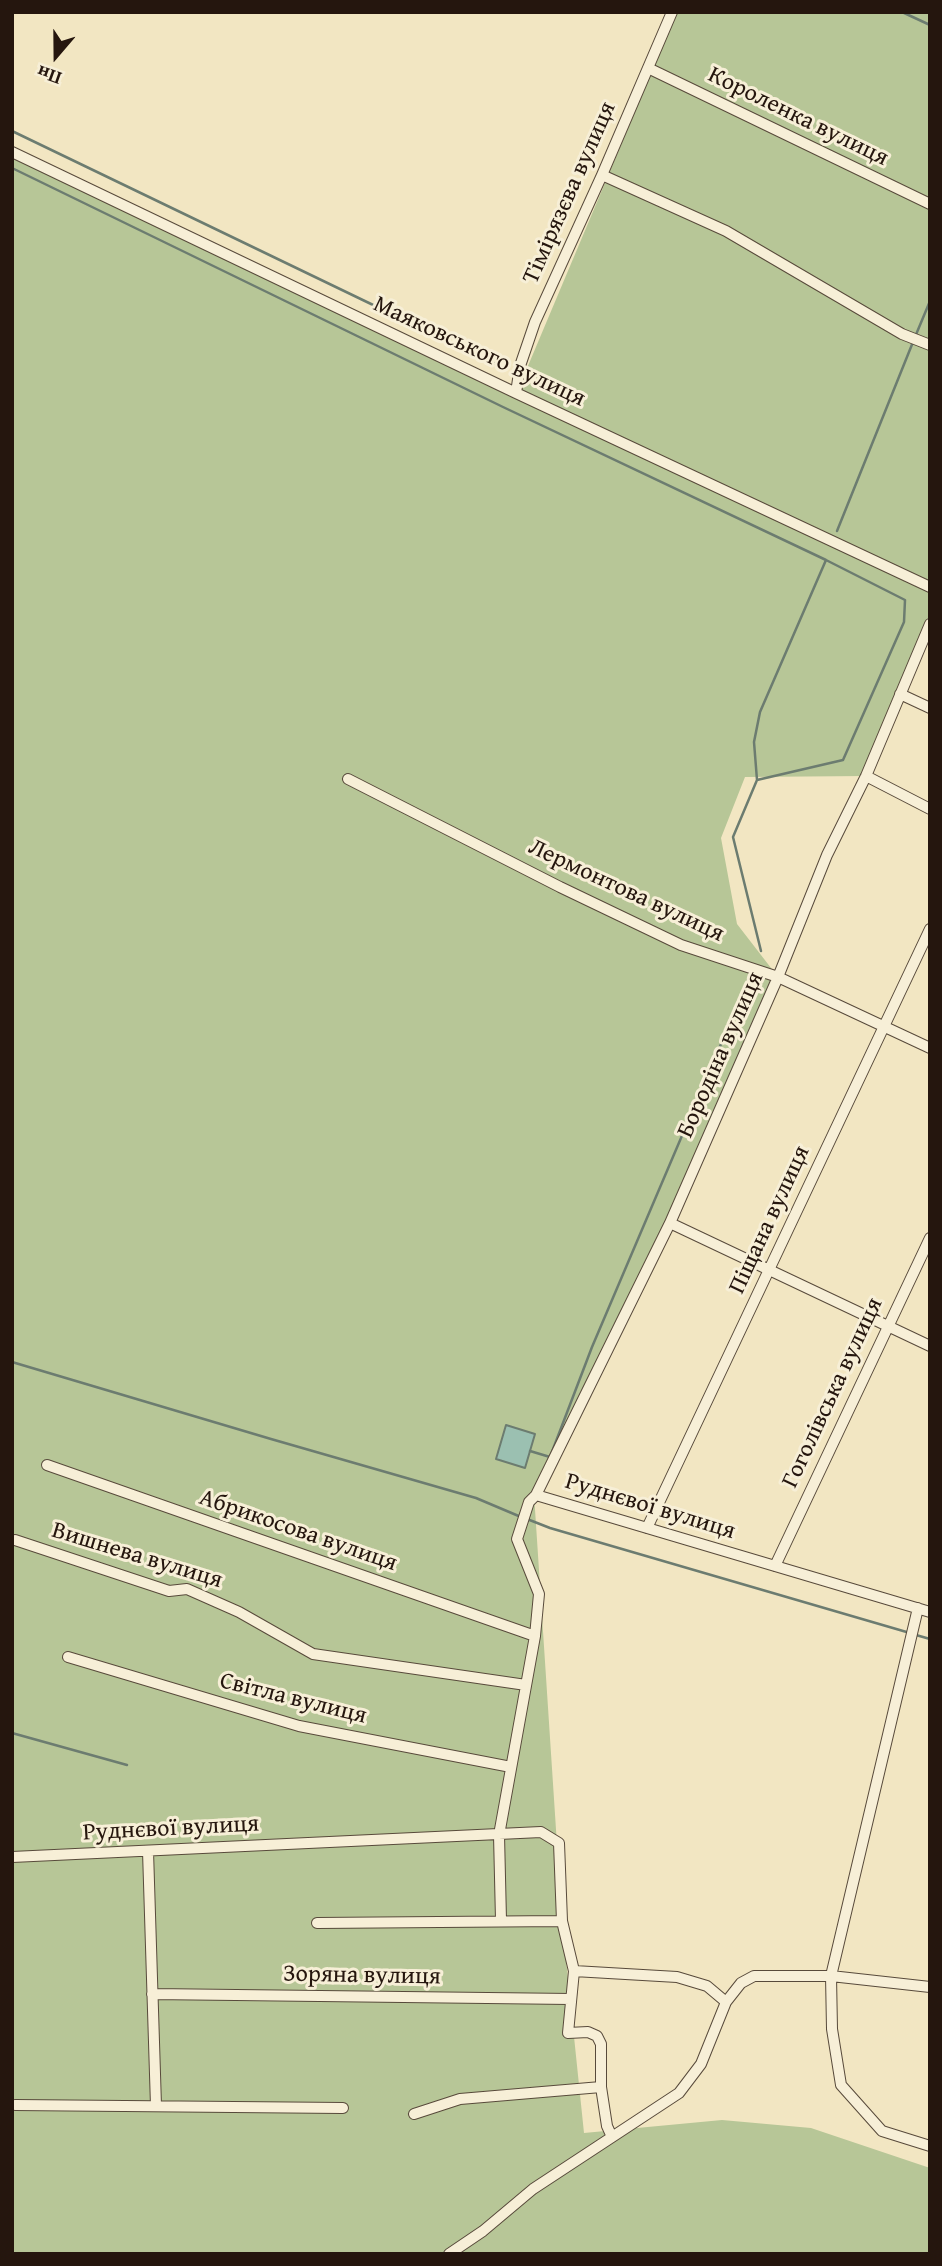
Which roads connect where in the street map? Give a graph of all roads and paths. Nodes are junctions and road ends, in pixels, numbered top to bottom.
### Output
1 (672, 12) edge
2 (648, 68) junction
3 (12, 152) edge
4 (602, 175) junction
5 (930, 204) edge
6 (930, 345) edge
7 (516, 393) junction
8 (930, 587) edge
9 (930, 624) edge
10 (900, 694) junction
11 (930, 708) edge
12 (866, 776) junction
13 (348, 779) dead end
14 (930, 809) edge
15 (930, 929) edge
16 (778, 977) junction
17 (884, 1027) junction
18 (930, 1048) edge
19 (670, 1223) junction
20 (930, 1238) edge
21 (769, 1270) junction
22 (888, 1326) junction
23 (930, 1346) edge
24 (47, 1465) dead end
25 (533, 1499) junction
26 (647, 1528) junction
27 (15, 1540) dead end
28 (775, 1566) junction
29 (918, 1608) junction
30 (930, 1612) edge
31 (535, 1636) junction
32 (68, 1657) dead end
33 (527, 1685) junction
34 (512, 1768) junction
35 (499, 1835) junction
36 (148, 1851) junction
37 (12, 1857) edge
38 (501, 1920) junction
39 (562, 1921) junction
40 (317, 1923) dead end
41 (574, 1971) junction
42 (831, 1976) junction
43 (930, 1987) edge
44 (152, 1994) junction
45 (571, 1999) junction
46 (726, 2001) junction
47 (601, 2087) junction
48 (15, 2105) dead end
49 (156, 2106) junction
50 (343, 2108) dead end
51 (414, 2114) dead end
52 (612, 2137) junction
53 (930, 2146) edge
54 (449, 2254) edge

1 - 2 street, Тімірязєва вулиця
2 - 4 street, Тімірязєва вулиця
2 - 5 street, Короленка вулиця
3 - 7 street, Маяковського вулиця
4 - 6 street
4 - 7 street, Тімірязєва вулиця
7 - 8 street, Маяковського вулиця
9 - 10 street, Бородіна вулиця
10 - 11 street
10 - 12 street, Бородіна вулиця
12 - 14 street
12 - 16 street, Бородіна вулиця
13 - 16 street, Лермонтова вулиця
15 - 17 street, Піщана вулиця
16 - 17 street, Лермонтова вулиця
16 - 19 street, Бородіна вулиця
17 - 18 street, Лермонтова вулиця
17 - 21 street, Піщана вулиця
19 - 21 street
19 - 25 street, Бородіна вулиця
20 - 22 street, Гоголівська вулиця
21 - 22 street
21 - 26 street, Піщана вулиця
22 - 23 street
22 - 28 street, Гоголівська вулиця
24 - 31 street, Абрикосова вулиця
25 - 26 street, Руднєвої вулиця
25 - 31 street, Руднєвої вулиця
26 - 28 street, Руднєвої вулиця
27 - 33 street, Вишнева вулиця
28 - 29 street, Руднєвої вулиця
29 - 30 street, Руднєвої вулиця
29 - 42 street
31 - 33 street, Руднєвої вулиця
32 - 34 street, Світла вулиця
33 - 34 street, Руднєвої вулиця
34 - 35 street, Руднєвої вулиця
35 - 36 street, Руднєвої вулиця
35 - 38 street
35 - 39 street, Руднєвої вулиця
36 - 37 street, Руднєвої вулиця
36 - 44 street
38 - 39 street
38 - 40 street
39 - 41 street, Руднєвої вулиця
41 - 45 street, Руднєвої вулиця
41 - 46 street
42 - 43 street
42 - 46 street
42 - 53 street
44 - 45 street, Зоряна вулиця
44 - 49 street
45 - 47 street, Руднєвої вулиця
46 - 52 street
47 - 51 street
47 - 52 street, Руднєвої вулиця
48 - 49 street
49 - 50 street
52 - 54 street

